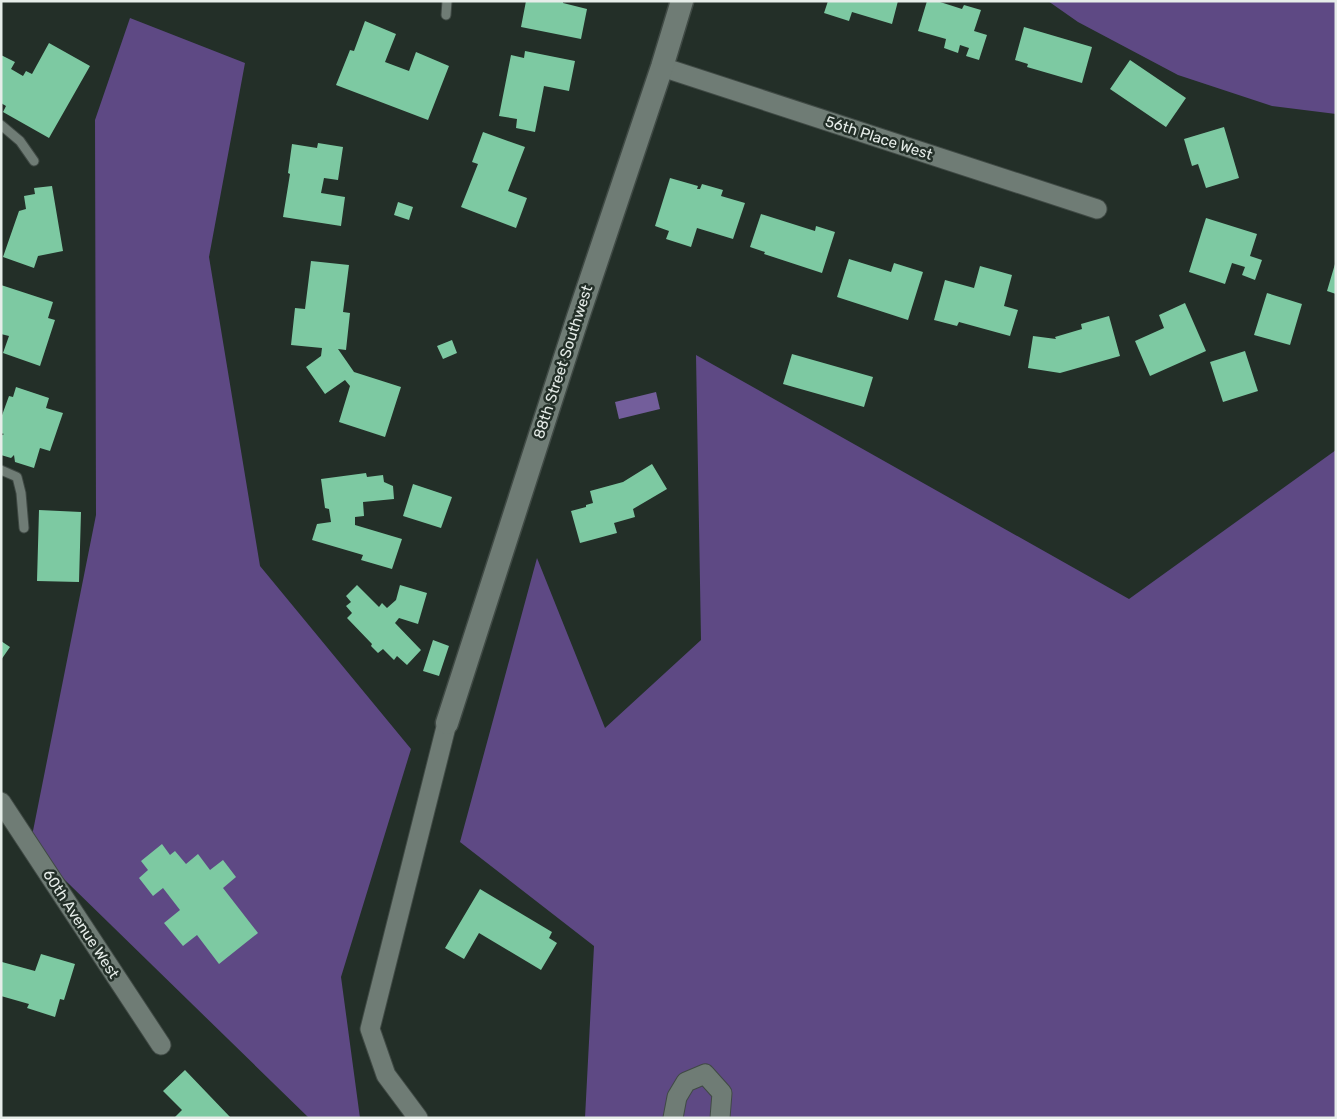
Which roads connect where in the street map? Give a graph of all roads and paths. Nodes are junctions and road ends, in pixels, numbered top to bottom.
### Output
1 (447, 1) edge
2 (682, 1) edge
3 (446, 15) dead end
4 (662, 67) junction
5 (1, 125) edge
6 (34, 161) dead end
7 (1097, 209) dead end
8 (1, 470) edge
9 (24, 528) dead end
10 (446, 723) joint
11 (1, 802) edge
12 (161, 1045) dead end
13 (418, 1118) edge
14 (673, 1118) edge
15 (720, 1118) edge

1 - 3 lane
2 - 4 street, 88th Street Southwest
4 - 7 street, 56th Place West
4 - 10 street, 88th Street Southwest
5 - 6 lane
8 - 9 lane
10 - 13 street
11 - 12 street, 60th Avenue West
14 - 15 street

